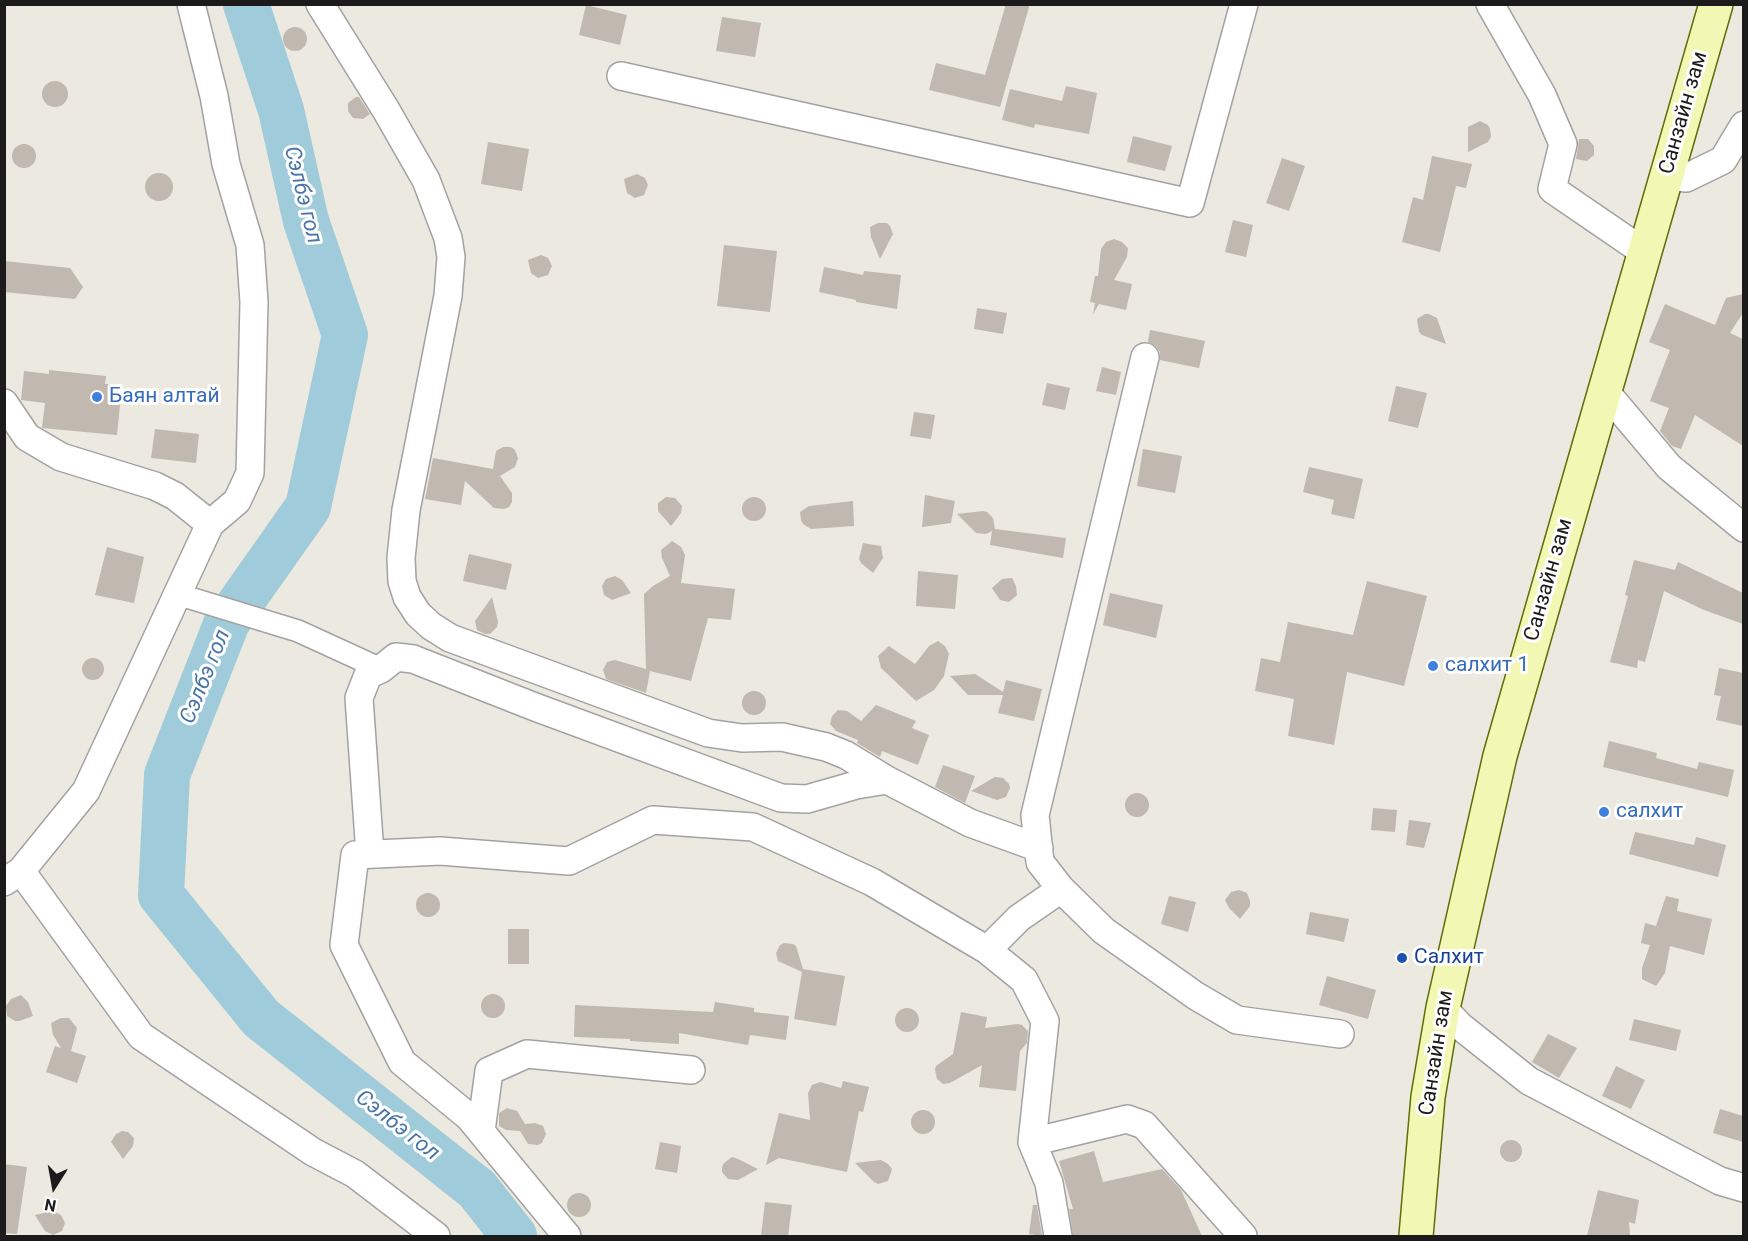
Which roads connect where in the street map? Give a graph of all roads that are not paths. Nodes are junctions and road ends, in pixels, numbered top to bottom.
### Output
1 (191, 4) edge
2 (320, 4) edge
3 (1244, 4) edge
4 (1490, 4) edge
5 (1716, 4) edge
6 (621, 76) dead end
7 (1743, 125) edge
8 (1666, 176) junction
9 (1644, 252) junction
10 (1145, 357) dead end
11 (1604, 390) junction
12 (4, 403) edge
13 (210, 524) junction
14 (1743, 528) edge
15 (177, 594) junction
16 (381, 669) junction
17 (887, 780) junction
18 (1039, 848) junction
19 (370, 854) junction
20 (13, 877) edge
21 (1061, 889) junction
22 (987, 950) junction
23 (1443, 1008) junction
24 (1340, 1034) dead end
25 (691, 1070) dead end
26 (481, 1131) junction
27 (1032, 1142) junction
28 (1743, 1188) edge
29 (436, 1236) edge
30 (567, 1236) edge
31 (1058, 1236) edge
32 (1243, 1236) edge
33 (1416, 1236) edge

1 - 13 street
2 - 17 street
3 - 6 street
4 - 9 street
5 - 8 main road, Санзайн зам
7 - 8 street
8 - 9 main road, Санзайн зам
9 - 11 main road, Санзайн зам
10 - 18 street
11 - 14 street
11 - 23 main road, Санзайн зам
12 - 13 street
13 - 15 street
15 - 16 street
15 - 20 street
16 - 17 street
16 - 19 street
17 - 18 street
18 - 21 street
19 - 22 street
19 - 26 street
20 - 29 street
21 - 22 street
21 - 24 street
22 - 27 street
23 - 28 street
23 - 33 main road, Санзайн зам
25 - 26 street
26 - 30 street
27 - 31 street
27 - 32 street

